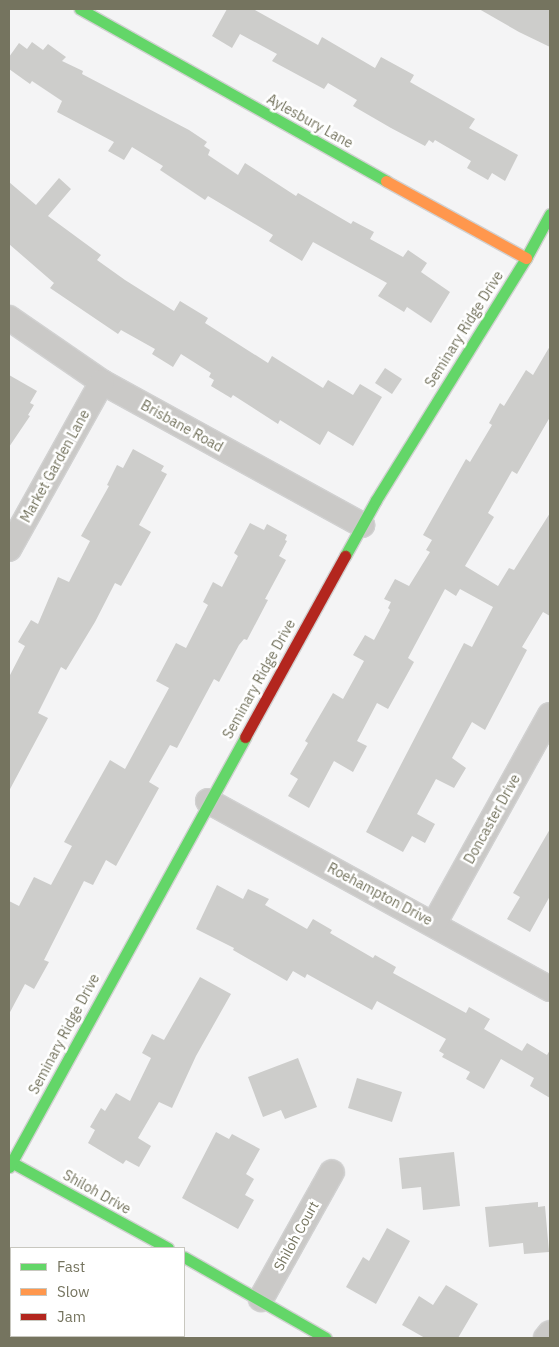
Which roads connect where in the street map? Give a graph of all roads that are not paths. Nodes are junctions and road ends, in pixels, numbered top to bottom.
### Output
1 (80, 9) edge
2 (550, 214) edge
3 (526, 258) junction
4 (9, 318) edge
5 (102, 382) junction
6 (362, 524) junction
7 (9, 549) edge
8 (550, 714) edge
9 (208, 801) junction
10 (434, 924) junction
11 (550, 989) edge
12 (10, 1164) edge
13 (332, 1172) dead end
14 (166, 1247) edge
15 (185, 1258) edge
16 (260, 1299) junction
17 (550, 1333) edge
18 (326, 1338) edge
19 (546, 1338) edge

1 - 3 street, Aylesbury Lane
2 - 3 street, Seminary Ridge Drive
3 - 6 street, Seminary Ridge Drive
4 - 5 street, Brisbane Road
5 - 6 street, Brisbane Road
5 - 7 street, Market Garden Lane
6 - 9 street, Seminary Ridge Drive
8 - 10 street, Doncaster Drive
9 - 10 street, Roehampton Drive
9 - 12 street, Seminary Ridge Drive
10 - 11 street, Roehampton Drive
12 - 14 street, Shiloh Drive
13 - 16 street, Shiloh Court
15 - 16 street
16 - 18 street
17 - 19 street

